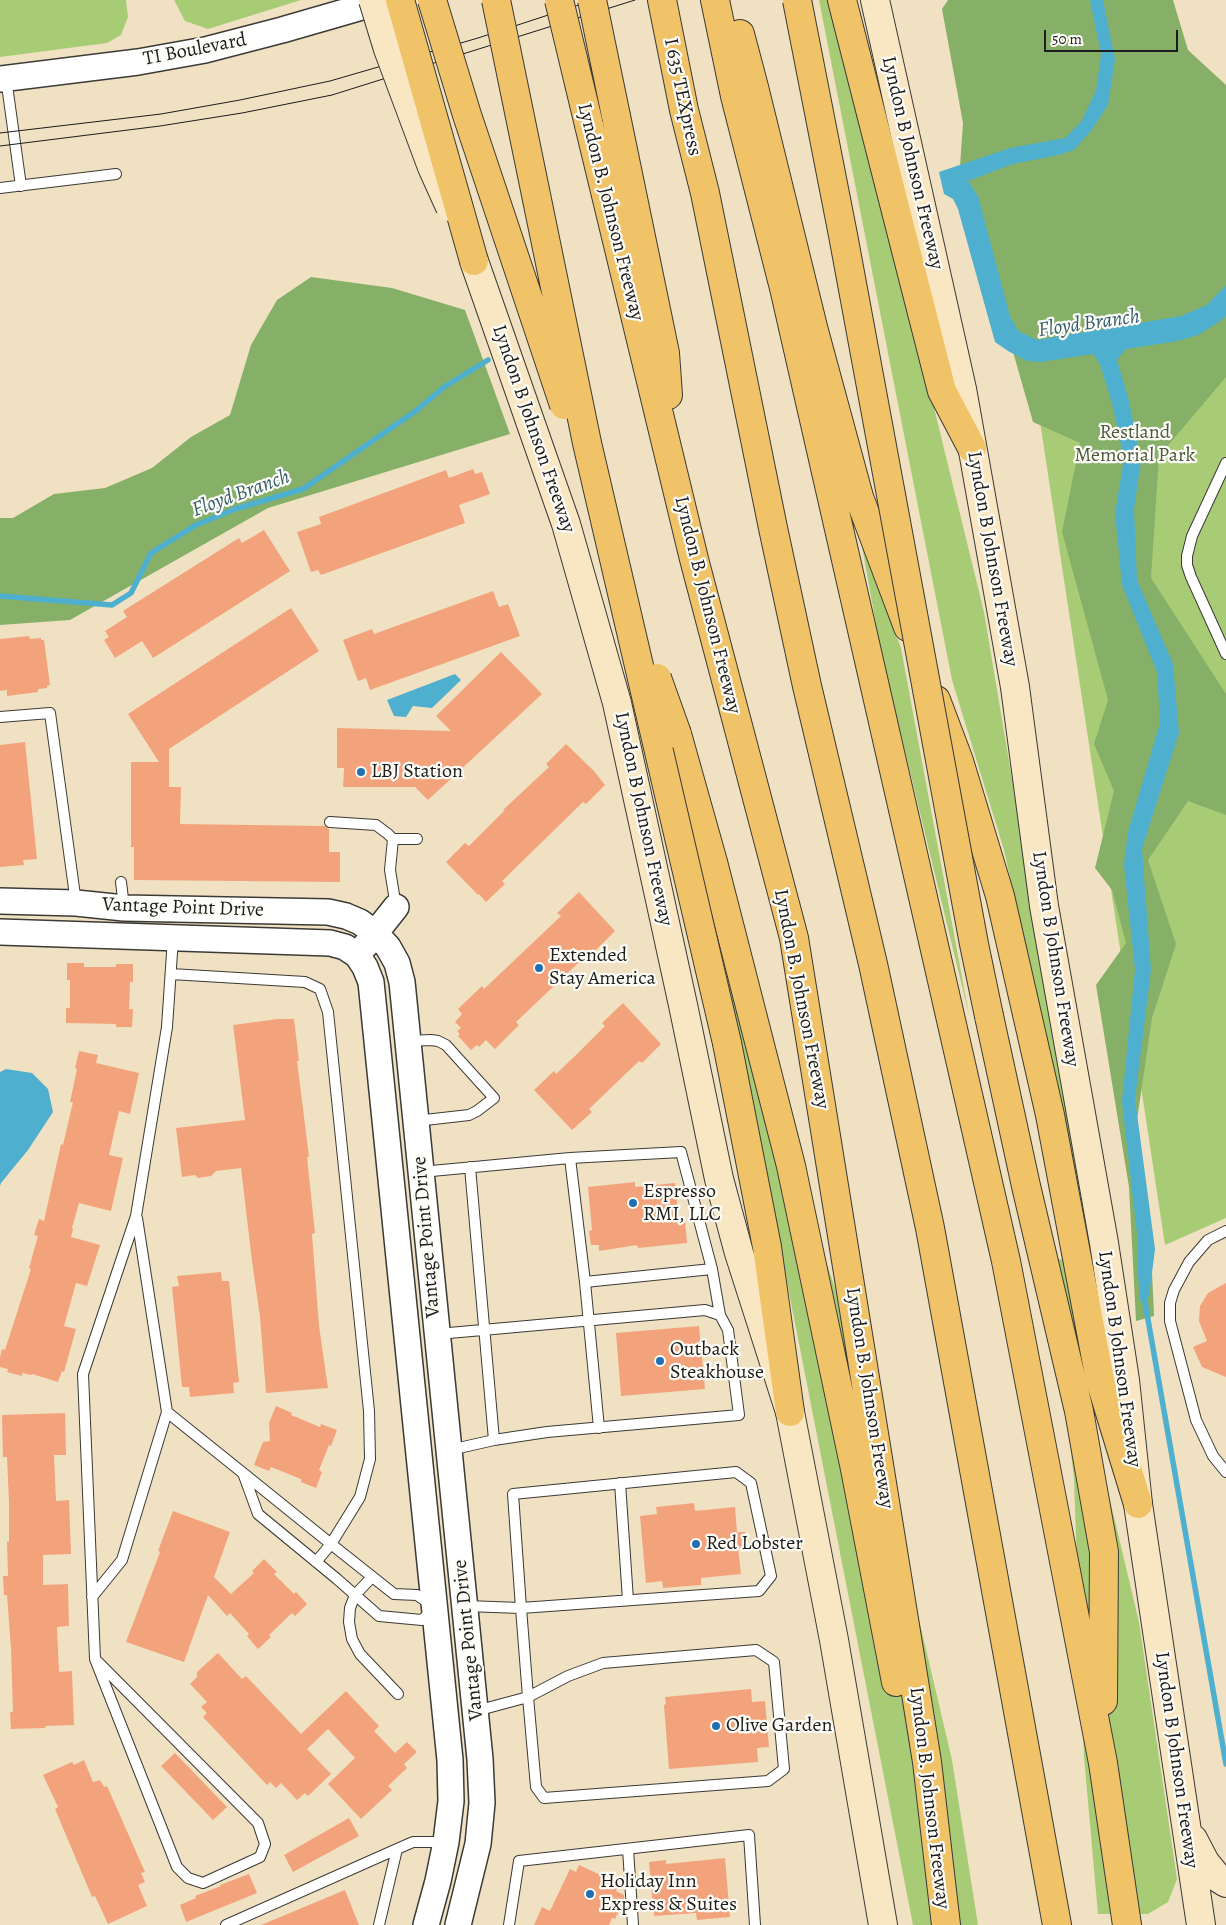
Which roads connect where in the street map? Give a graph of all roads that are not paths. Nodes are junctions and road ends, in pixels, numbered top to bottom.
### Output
1 (373, 0) edge
2 (386, 0) edge
3 (400, 0) edge
4 (432, 0) edge
5 (496, 0) edge
6 (559, 0) edge
7 (592, 0) edge
8 (662, 0) edge
9 (715, 0) edge
10 (730, 0) edge
11 (797, 0) edge
12 (842, 0) edge
13 (875, 0) edge
14 (3, 79) edge
15 (745, 91) junction
16 (116, 174) dead end
17 (21, 186) junction
18 (0, 188) edge
19 (474, 261) junction
20 (952, 390) junction
21 (972, 448) joint
22 (1226, 463) edge
23 (674, 476) junction
24 (1226, 654) edge
25 (0, 717) edge
26 (330, 822) dead end
27 (393, 840) junction
28 (417, 840) dead end
29 (121, 882) dead end
30 (0, 901) edge
31 (76, 903) junction
32 (396, 907) joint
33 (124, 908) junction
34 (0, 932) edge
35 (375, 934) junction
36 (80, 935) junction
37 (173, 937) junction
38 (357, 955) junction
39 (171, 974) junction
40 (408, 1041) junction
41 (416, 1121) junction
42 (570, 1158) junction
43 (470, 1167) junction
44 (421, 1172) junction
45 (136, 1216) junction
46 (1226, 1231) edge
47 (712, 1269) junction
48 (585, 1282) junction
49 (720, 1315) junction
50 (588, 1320) junction
51 (485, 1329) junction
52 (437, 1334) junction
53 (407, 1337) junction
54 (166, 1412) junction
55 (790, 1412) junction
56 (599, 1428) junction
57 (494, 1440) junction
58 (450, 1450) junction
59 (1226, 1472) edge
60 (243, 1473) junction
61 (620, 1484) junction
62 (1138, 1504) junction
63 (331, 1544) junction
64 (316, 1562) junction
65 (372, 1577) junction
66 (355, 1595) junction
67 (92, 1597) junction
68 (628, 1600) junction
69 (466, 1606) junction
70 (436, 1608) junction
71 (521, 1608) junction
72 (95, 1659) junction
73 (398, 1694) dead end
74 (528, 1697) junction
75 (476, 1710) junction
76 (1103, 1763) junction
77 (1185, 1825) junction
78 (446, 1842) junction
79 (478, 1844) junction
80 (398, 1849) junction
81 (628, 1849) junction
82 (1226, 1883) edge
83 (879, 1918) edge
84 (226, 1925) edge
85 (379, 1925) edge
86 (426, 1925) edge
87 (458, 1925) edge
88 (509, 1925) edge
89 (633, 1925) edge
90 (755, 1925) edge
91 (944, 1925) edge
92 (1057, 1925) edge
93 (1127, 1925) edge
94 (1201, 1925) edge

1 - 19 main road, Lyndon B Johnson Freeway, bridge
2 - 14 street, TI Boulevard
3 - 19 highway, bridge
4 - 91 highway, bridge
5 - 55 highway, bridge
6 - 23 highway, Lyndon B. Johnson Freeway, bridge
7 - 23 highway, bridge
8 - 92 highway, I 635 TEXpress
9 - 15 highway
10 - 15 highway
11 - 76 highway, bridge
12 - 20 highway
13 - 20 main road, Lyndon B Johnson Freeway
14 - 17 lane
15 - 62 highway
15 - 76 highway
16 - 17 lane
17 - 18 lane
19 - 55 main road, Lyndon B Johnson Freeway
20 - 21 highway
21 - 62 main road, Lyndon B Johnson Freeway
22 - 24 lane
23 - 91 highway, Lyndon B. Johnson Freeway
25 - 31 lane
26 - 27 lane
27 - 28 lane
27 - 32 lane
29 - 33 lane
30 - 31 street, Vantage Point Drive
31 - 33 street, Vantage Point Drive
31 - 36 street
32 - 35 street
33 - 35 street, Vantage Point Drive
34 - 36 street, Vantage Point Drive
35 - 38 street
35 - 40 street, Vantage Point Drive
36 - 37 street, Vantage Point Drive
37 - 38 street, Vantage Point Drive
37 - 39 lane
38 - 53 street, Vantage Point Drive
39 - 45 lane
39 - 63 lane
40 - 41 street, Vantage Point Drive
40 - 41 lane
41 - 44 street, Vantage Point Drive
42 - 43 lane
42 - 47 lane
42 - 48 lane
43 - 44 lane
43 - 51 lane
44 - 52 street, Vantage Point Drive
45 - 54 lane
45 - 67 lane
46 - 59 lane
47 - 48 lane
47 - 49 lane
48 - 50 lane
49 - 50 lane
49 - 56 lane
50 - 51 lane
50 - 56 lane
51 - 52 lane
51 - 57 lane
52 - 53 street
52 - 58 street, Vantage Point Drive
53 - 70 street, Vantage Point Drive
54 - 60 lane
54 - 67 lane
55 - 83 main road, Lyndon B Johnson Freeway
56 - 57 lane
57 - 58 lane
58 - 69 street, Vantage Point Drive
60 - 63 lane
60 - 64 lane
61 - 68 lane
61 - 68 lane
61 - 71 lane
62 - 77 main road, Lyndon B Johnson Freeway
63 - 64 lane
63 - 65 lane
64 - 66 lane
65 - 66 lane
65 - 70 lane
66 - 70 lane
66 - 73 lane
67 - 72 lane
68 - 71 lane
69 - 70 street
69 - 71 lane
69 - 75 street, Vantage Point Drive
70 - 78 street, Vantage Point Drive
71 - 74 lane
72 - 72 lane
74 - 74 lane
74 - 75 lane
75 - 79 street, Vantage Point Drive
76 - 93 highway
77 - 82 main road
77 - 94 main road, Lyndon B Johnson Freeway
78 - 79 street
78 - 80 lane
78 - 86 street, Vantage Point Drive
79 - 87 street, Vantage Point Drive
80 - 84 lane
80 - 85 lane
81 - 88 lane
81 - 89 lane
81 - 90 lane

